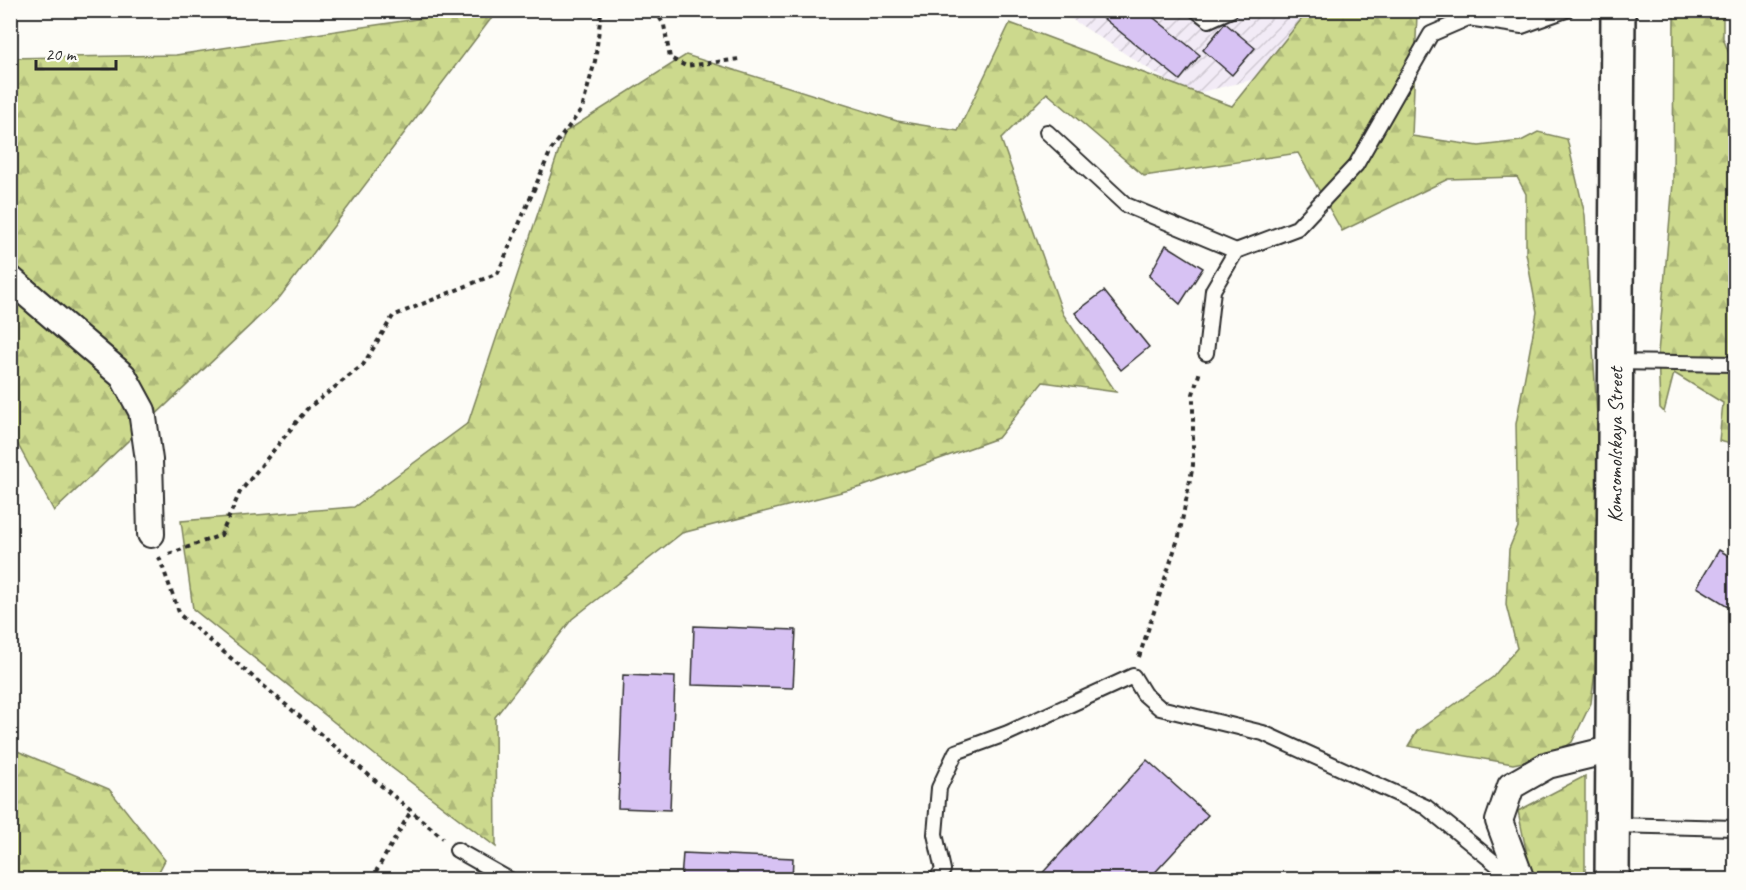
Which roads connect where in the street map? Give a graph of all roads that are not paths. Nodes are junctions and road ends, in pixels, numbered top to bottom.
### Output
1 (1196, 10) edge
2 (1231, 10) edge
3 (1566, 10) edge
4 (1618, 10) edge
5 (1047, 132) dead end
6 (1236, 252) junction
7 (10, 279) edge
8 (1206, 353) road end
9 (1615, 362) junction
10 (1736, 364) edge
11 (151, 534) road end
12 (1612, 749) junction
13 (1612, 825) junction
14 (1736, 828) edge
15 (458, 850) road end
16 (510, 879) edge
17 (936, 879) edge
18 (1516, 879) edge
19 (1521, 879) edge
20 (1612, 879) edge

1 - 2 lane
3 - 6 lane
4 - 9 main road, Komsomolskaya Street
5 - 6 lane
6 - 8 lane
7 - 11 street
9 - 10 lane
9 - 12 main road, Komsomolskaya Street
12 - 13 main road, Komsomolskaya Street
12 - 19 street
13 - 14 lane
13 - 20 main road, Komsomolskaya Street
15 - 16 lane
17 - 18 lane

